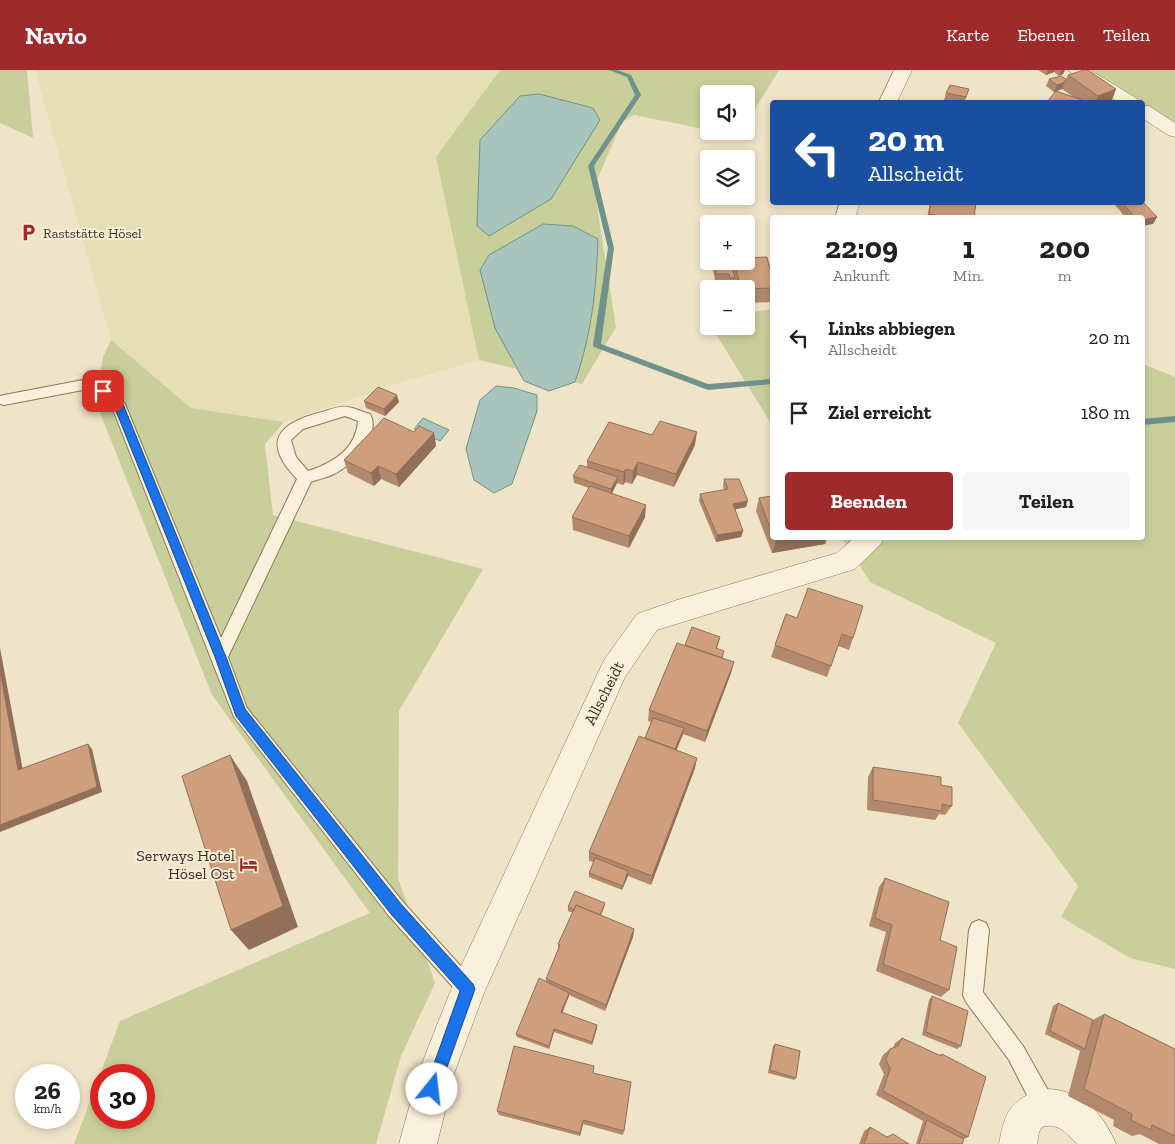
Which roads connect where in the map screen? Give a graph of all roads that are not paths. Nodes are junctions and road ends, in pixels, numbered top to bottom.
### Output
1 (903, 70) edge
2 (1078, 70) edge
3 (889, 100) edge
4 (1127, 100) edge
5 (1145, 112) edge
6 (1175, 130) edge
7 (4, 400) dead end
8 (305, 478) junction
9 (869, 540) edge
10 (220, 657) junction
11 (979, 930) dead end
12 (468, 989) junction
13 (1045, 1107) junction
14 (418, 1144) edge
15 (1018, 1144) edge
16 (1097, 1144) edge

1 - 3 street
2 - 4 street
5 - 6 street
7 - 10 lane
8 - 8 lane
8 - 10 lane
9 - 12 street, Allscheidt
10 - 12 lane
11 - 13 lane
12 - 14 street, Allscheidt
13 - 15 street
13 - 16 street

